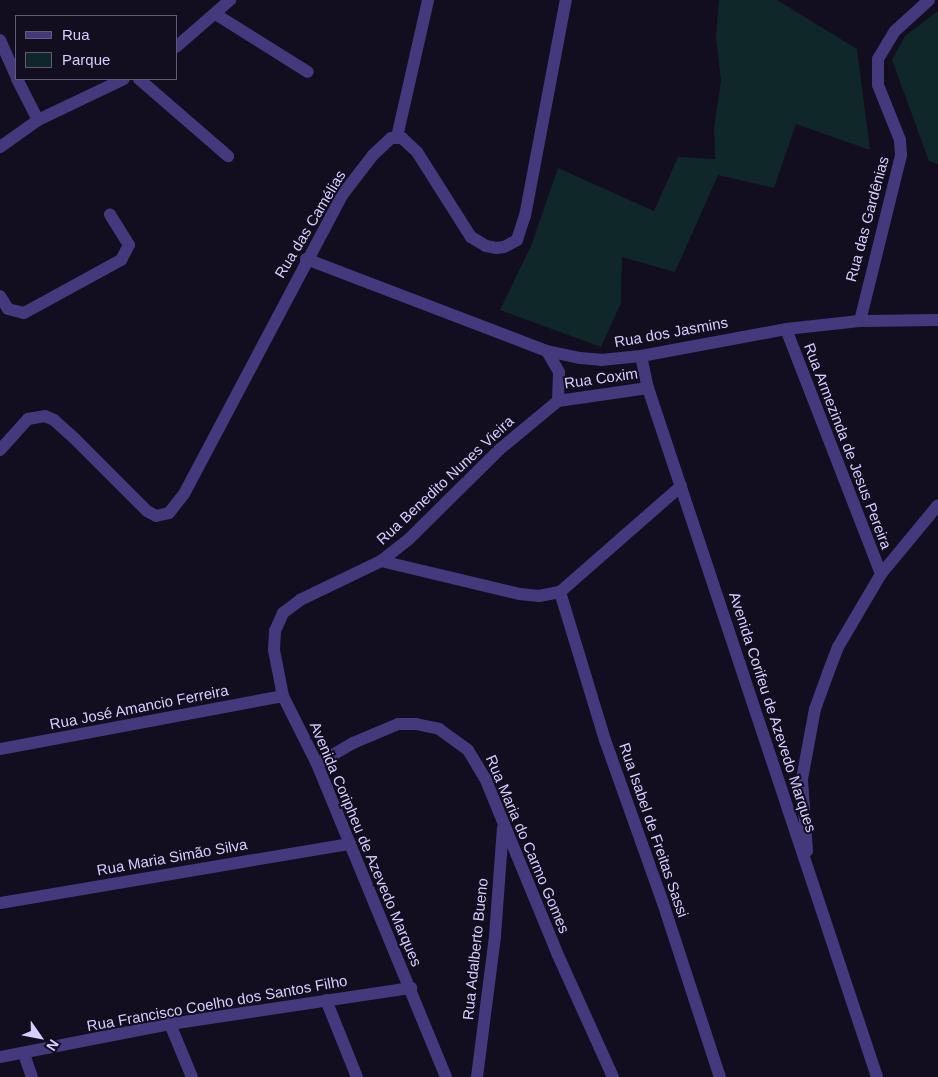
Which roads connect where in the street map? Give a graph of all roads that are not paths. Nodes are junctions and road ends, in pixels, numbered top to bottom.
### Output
1 (230, 0) edge
2 (428, 0) edge
3 (566, 0) edge
4 (929, 0) edge
5 (216, 14) junction
6 (0, 40) edge
7 (178, 45) edge
8 (308, 72) dead end
9 (15, 73) edge
10 (18, 80) edge
11 (122, 80) edge
12 (140, 80) edge
13 (38, 120) junction
14 (397, 137) junction
15 (0, 147) edge
16 (228, 156) dead end
17 (110, 214) dead end
18 (306, 258) junction
19 (0, 296) edge
20 (938, 320) edge
21 (860, 321) junction
22 (786, 329) junction
23 (547, 351) junction
24 (642, 356) junction
25 (648, 388) junction
26 (558, 401) junction
27 (0, 450) edge
28 (682, 486) junction
29 (938, 505) edge
30 (381, 561) junction
31 (881, 574) junction
32 (560, 592) junction
33 (278, 620) joint
34 (283, 696) junction
35 (0, 749) edge
36 (317, 764) junction
37 (503, 824) junction
38 (350, 844) junction
39 (808, 868) junction
40 (0, 903) edge
41 (410, 988) junction
42 (326, 1000) junction
43 (170, 1024) junction
44 (24, 1054) junction
45 (0, 1057) edge
46 (32, 1077) edge
47 (192, 1077) edge
48 (358, 1077) edge
49 (446, 1077) edge
50 (477, 1077) edge
51 (613, 1077) edge
52 (720, 1077) edge
53 (877, 1077) edge

1 - 5 street
2 - 14 street
3 - 14 street
4 - 21 street, Rua das Gardênias
5 - 7 street
5 - 8 street
6 - 9 street
10 - 13 street
11 - 13 street
12 - 16 street
13 - 15 street
14 - 18 street, Rua das Camélias
17 - 19 street
18 - 23 street, Rua dos Jasmins
18 - 27 street, Rua das Camélias
20 - 21 street, Rua dos Jasmins
21 - 22 street, Rua dos Jasmins
22 - 24 street, Rua dos Jasmins
22 - 31 street, Rua Armezinda de Jesus Pereira
23 - 24 street, Rua dos Jasmins
23 - 26 street
24 - 25 street, Avenida Corifeu de Azevedo Marques
25 - 26 street, Rua Coxim
25 - 28 street, Avenida Corifeu de Azevedo Marques
26 - 30 street, Rua Benedito Nunes Vieira
28 - 32 street
28 - 39 street, Avenida Corifeu de Azevedo Marques
29 - 31 street
30 - 32 street
30 - 33 street, Rua Benedito Nunes Vieira
31 - 39 street
32 - 52 street, Rua Isabel de Freitas Sassi
33 - 34 street, Avenida Coripheu de Azevedo Marques
34 - 35 street, Rua José Amancio Ferreira
34 - 36 street, Avenida Coripheu de Azevedo Marques
36 - 37 street, Rua Maria do Carmo Gomes
36 - 38 street, Avenida Coripheu de Azevedo Marques
37 - 50 street, Rua Adalberto Bueno
37 - 51 street, Rua Maria do Carmo Gomes
38 - 40 street, Rua Maria Simão Silva
38 - 41 street, Avenida Coripheu de Azevedo Marques
39 - 53 street, Avenida Corifeu de Azevedo Marques
41 - 42 street, Rua Francisco Coelho dos Santos Filho
41 - 49 street, Avenida Coripheu de Azevedo Marques
42 - 43 street, Rua Francisco Coelho dos Santos Filho
42 - 48 street
43 - 44 street, Rua Francisco Coelho dos Santos Filho
43 - 47 street
44 - 45 street, Rua Francisco Coelho dos Santos Filho
44 - 46 street

